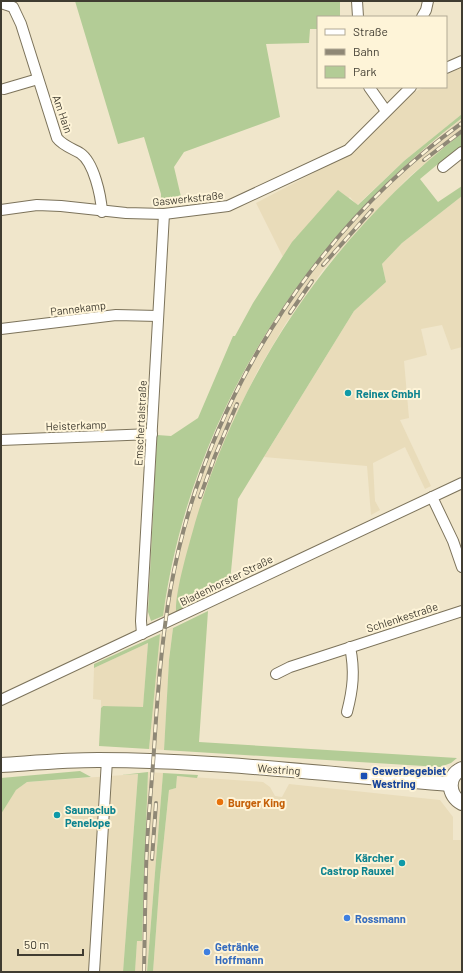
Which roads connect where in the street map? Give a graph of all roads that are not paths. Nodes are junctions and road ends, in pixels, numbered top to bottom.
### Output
1 (357, 1) edge
2 (428, 1) edge
3 (1, 3) edge
4 (358, 16) edge
5 (423, 16) edge
6 (462, 61) edge
7 (447, 68) edge
8 (38, 79) junction
9 (370, 88) edge
10 (410, 88) edge
11 (4, 89) dead end
12 (386, 111) junction
13 (462, 152) edge
14 (443, 167) dead end
15 (1, 210) edge
16 (102, 212) junction
17 (164, 214) junction
18 (158, 316) junction
19 (1, 329) edge
20 (152, 434) junction
21 (1, 440) edge
22 (462, 483) edge
23 (432, 497) junction
24 (462, 567) edge
25 (462, 611) edge
26 (142, 634) junction
27 (350, 647) junction
28 (276, 674) dead end
29 (1, 700) edge
30 (347, 712) dead end
31 (107, 760) junction
32 (1, 766) edge
33 (462, 769) edge
34 (450, 784) junction
35 (462, 803) edge
36 (94, 972) edge

1 - 4 street
2 - 5 street
3 - 8 street, Am Hain
6 - 7 street
8 - 11 street
8 - 16 street, Am Hain
9 - 12 street
10 - 12 street, Gaswerkstraße
12 - 17 street, Gaswerkstraße
13 - 14 street
15 - 16 street, Gaswerkstraße
16 - 17 street, Gaswerkstraße
17 - 18 street, Emschertalstraße
18 - 19 street, Pannekamp
18 - 20 street, Emschertalstraße
20 - 21 street, Heisterkamp
20 - 26 street, Emschertalstraße
22 - 23 street, Bladenhorster Straße
23 - 24 street
23 - 26 street, Bladenhorster Straße
25 - 27 street, Schlenkestraße
26 - 29 street, Bladenhorster Straße
27 - 28 street, Schlenkestraße
27 - 30 street
31 - 32 main road, Westring
31 - 34 main road, Westring
31 - 36 street
33 - 34 main road
34 - 35 main road

